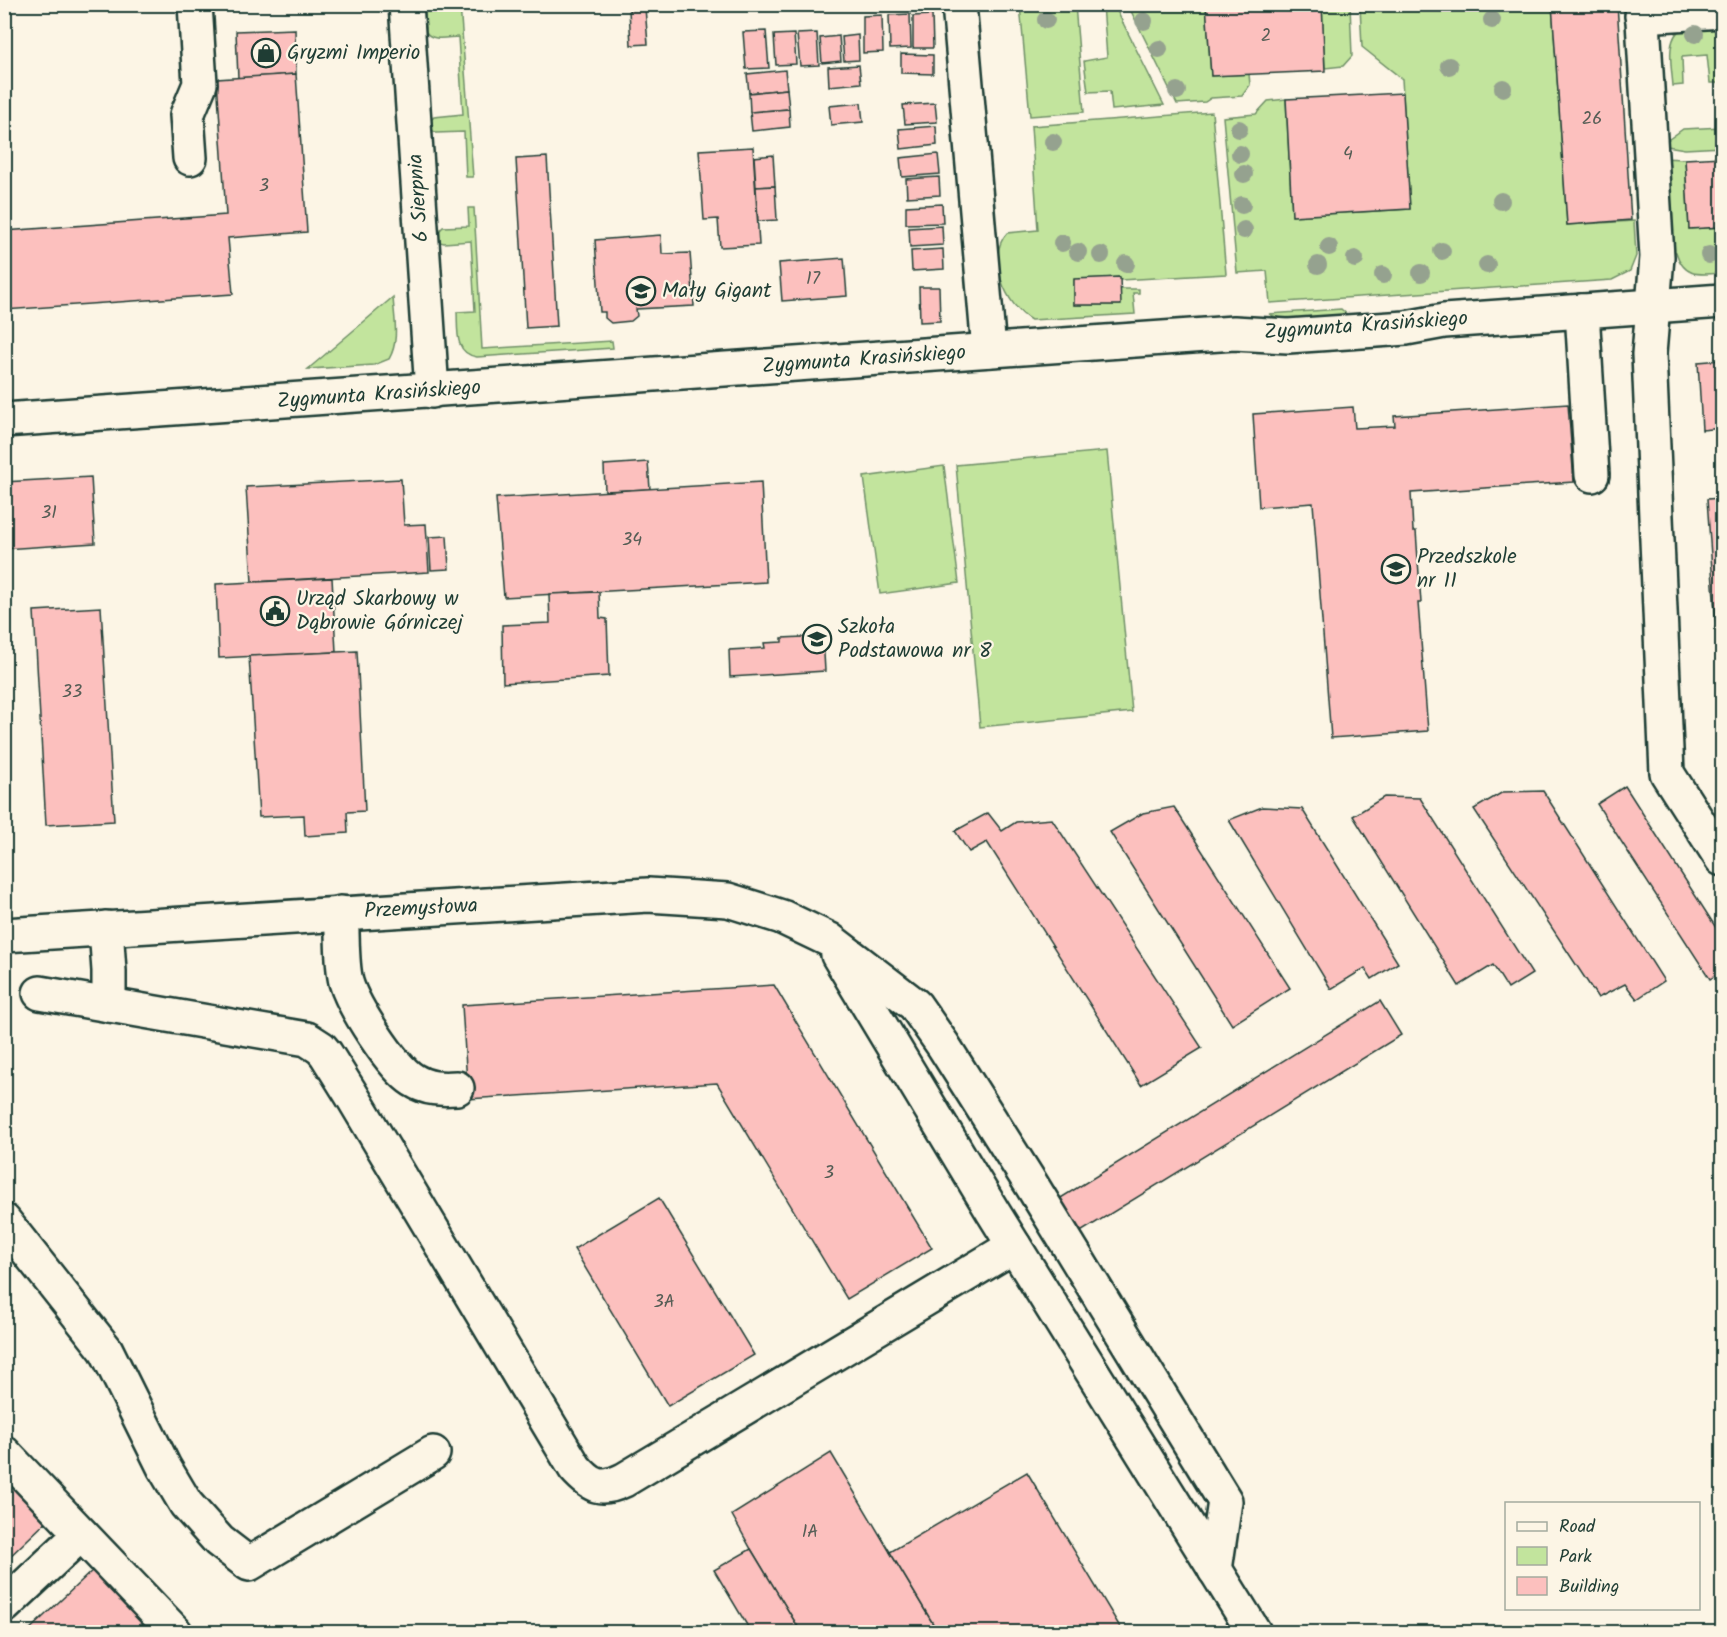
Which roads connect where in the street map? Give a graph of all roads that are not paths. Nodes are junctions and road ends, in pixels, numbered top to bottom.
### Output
1 (195, 4) edge
2 (406, 4) edge
3 (959, 4) edge
4 (1642, 10) edge
5 (1722, 11) edge
6 (190, 158) dead end
7 (1722, 301) edge
8 (1653, 306) junction
9 (1582, 311) junction
10 (989, 350) junction
11 (432, 391) junction
12 (4, 420) edge
13 (1592, 475) dead end
14 (1722, 858) edge
15 (341, 914) junction
16 (106, 928) junction
17 (4, 935) edge
18 (830, 940) junction
19 (40, 993) dead end
20 (109, 1005) junction
21 (457, 1088) dead end
22 (4, 1221) edge
23 (1014, 1245) junction
24 (4, 1453) edge
25 (433, 1453) dead end
26 (81, 1534) junction
27 (1215, 1570) junction
28 (4, 1606) edge
29 (175, 1632) edge
30 (1254, 1632) edge

1 - 6 street
2 - 11 street, 6 Sierpnia
3 - 10 street
4 - 5 street
4 - 8 street
7 - 8 street, Zygmunta Krasińskiego
8 - 9 street, Zygmunta Krasińskiego
8 - 14 street
9 - 10 street, Zygmunta Krasińskiego
9 - 13 street
10 - 11 street, Zygmunta Krasińskiego
11 - 12 street, Zygmunta Krasińskiego
15 - 16 street, Przemysłowa
15 - 18 street, Przemysłowa
15 - 21 street
16 - 17 street, Przemysłowa
16 - 20 street
18 - 23 street
18 - 27 street, Przemysłowa
19 - 20 street
20 - 23 street
22 - 25 street
23 - 27 street
24 - 26 street
26 - 28 street
26 - 29 street
27 - 30 street

